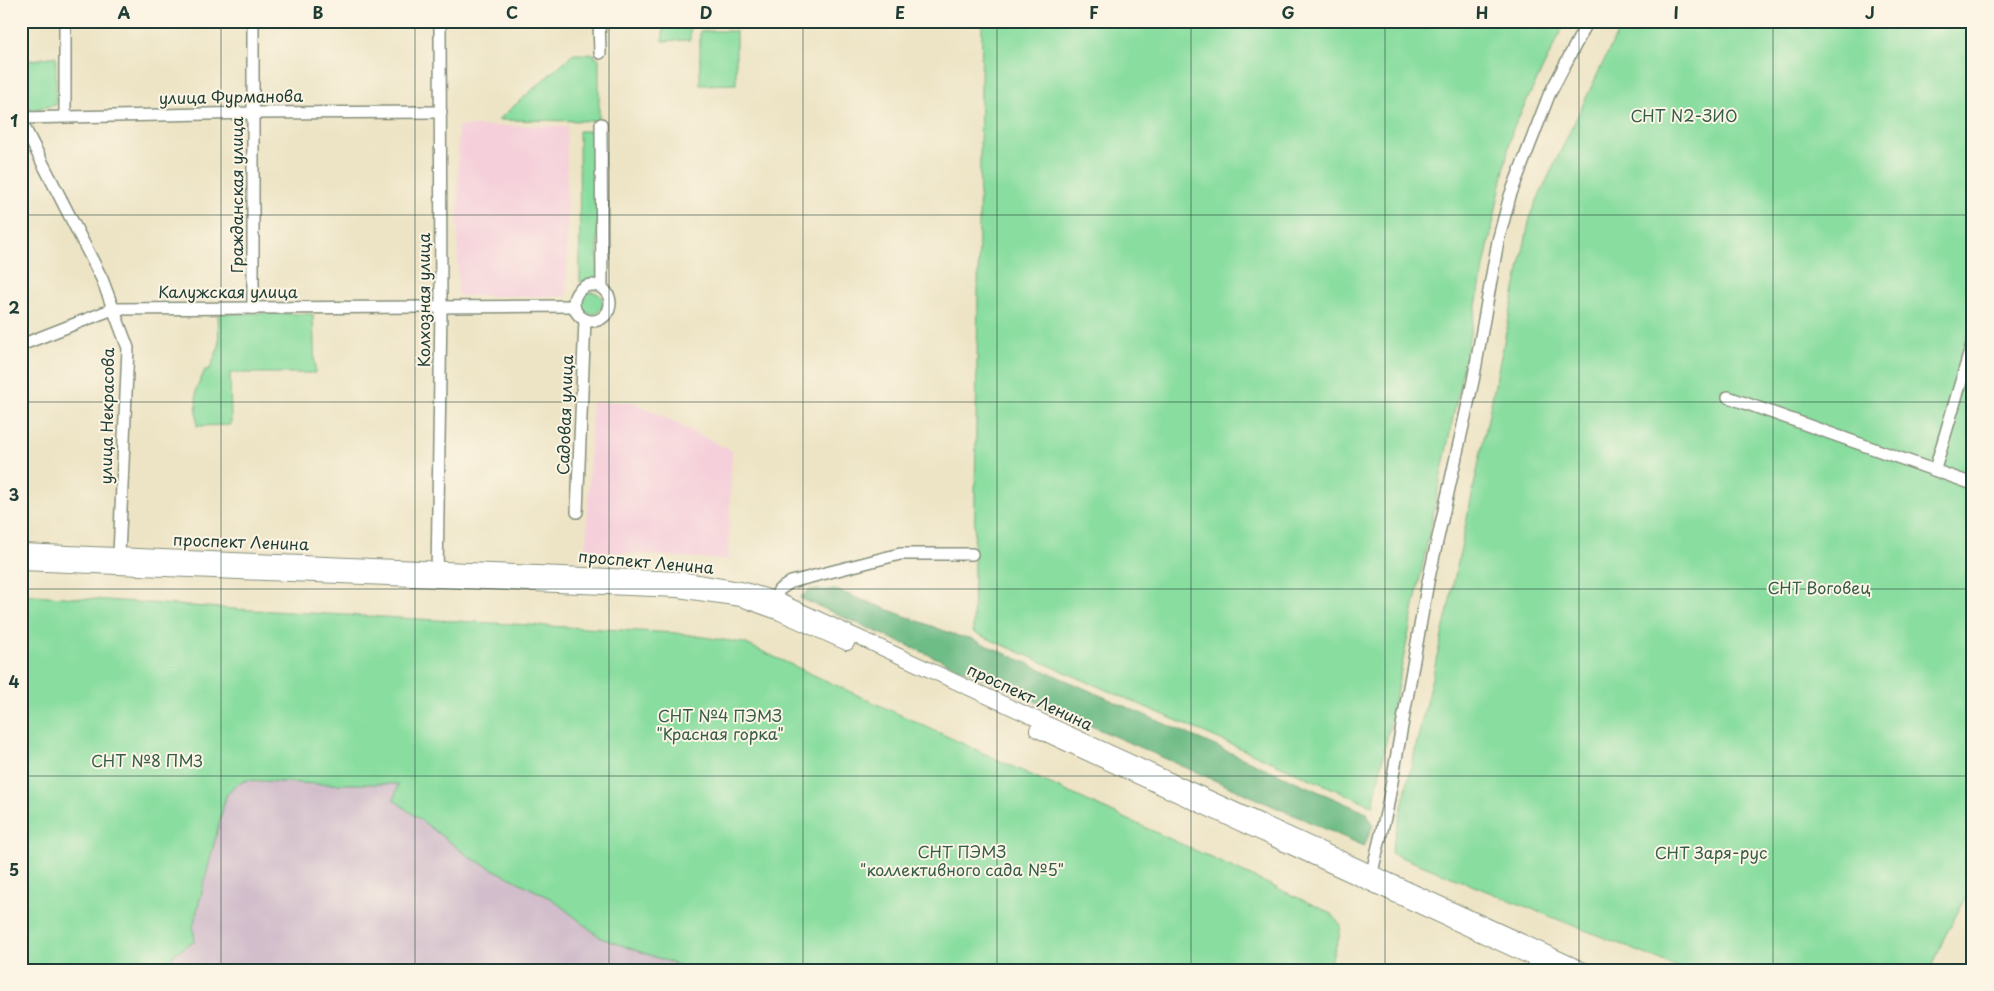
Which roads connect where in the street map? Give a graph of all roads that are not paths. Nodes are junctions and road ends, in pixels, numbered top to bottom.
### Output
1 (65, 21) edge
2 (253, 21) edge
3 (440, 21) edge
4 (599, 21) edge
5 (1588, 21) edge
6 (600, 53) dead end
7 (441, 112) junction
8 (253, 113) junction
9 (65, 116) junction
10 (21, 120) edge
11 (601, 124) dead end
12 (602, 288) junction
13 (574, 306) junction
14 (253, 308) junction
15 (441, 308) junction
16 (113, 309) junction
17 (584, 320) junction
18 (1973, 341) edge
19 (21, 345) edge
20 (1728, 397) dead end
21 (1935, 469) junction
22 (1973, 484) edge
23 (577, 512) dead end
24 (21, 551) edge
25 (972, 554) dead end
26 (119, 555) junction
27 (21, 563) edge
28 (437, 573) junction
29 (775, 599) junction
30 (1372, 872) junction
31 (1382, 882) junction
32 (1558, 970) edge
33 (1584, 970) edge

1 - 9 street
2 - 8 street, Гражданская улица
3 - 7 street, Колхозная улица
4 - 6 street
5 - 30 street
7 - 8 street, улица Фурманова
7 - 15 street, Колхозная улица
8 - 9 street, улица Фурманова
8 - 14 street, Гражданская улица
9 - 10 street, улица Фурманова
10 - 16 street, улица Некрасова
11 - 12 street
12 - 13 street
12 - 17 street
13 - 15 street, Калужская улица
13 - 17 street
14 - 15 street, Калужская улица
14 - 16 street, Калужская улица
15 - 28 street, Колхозная улица
16 - 19 street, Калужская улица
16 - 26 street, улица Некрасова
17 - 23 street, Садовая улица
18 - 21 street
20 - 21 street
21 - 22 street
24 - 26 main road, проспект Ленина
25 - 29 street
26 - 28 main road, проспект Ленина
27 - 28 main road, проспект Ленина
28 - 29 main road, проспект Ленина
28 - 31 main road, проспект Ленина
29 - 30 main road, проспект Ленина
30 - 31 main road, проспект Ленина
31 - 32 main road
31 - 33 main road

